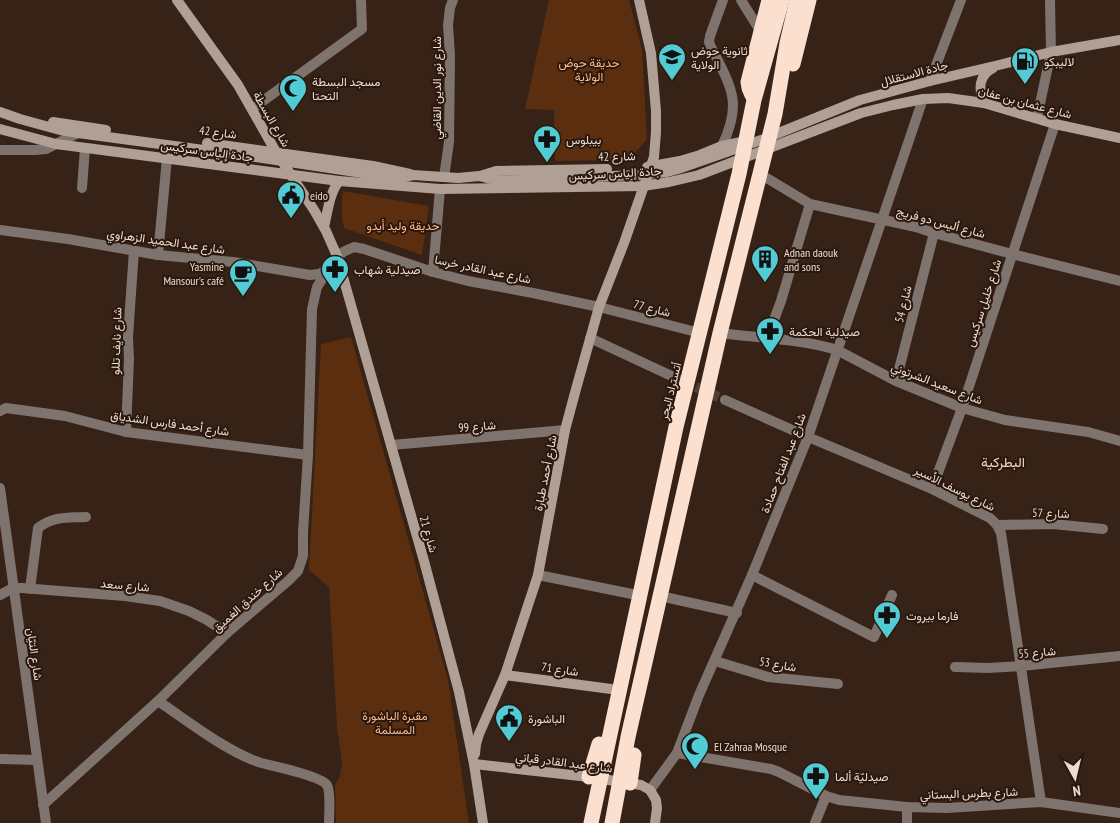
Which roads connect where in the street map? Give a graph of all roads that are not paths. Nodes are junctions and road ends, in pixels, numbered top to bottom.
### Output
1 (177, 0) edge
2 (361, 0) edge
3 (453, 0) edge
4 (639, 0) edge
5 (723, 0) edge
6 (741, 0) edge
7 (770, 0) edge
8 (782, 0) edge
9 (797, 0) edge
10 (809, 0) edge
11 (961, 0) edge
12 (1050, 0) edge
13 (761, 32) junction
14 (1120, 40) edge
15 (1050, 52) junction
16 (998, 65) junction
17 (930, 81) junction
18 (923, 99) junction
19 (984, 103) junction
20 (754, 104) junction
21 (776, 108) junction
22 (252, 109) junction
23 (0, 112) edge
24 (1037, 118) junction
25 (20, 119) junction
26 (1055, 124) junction
27 (0, 128) edge
28 (78, 133) junction
29 (776, 134) junction
30 (1120, 138) edge
31 (764, 139) junction
32 (56, 144) junction
33 (85, 148) junction
34 (0, 150) edge
35 (722, 150) junction
36 (276, 152) junction
37 (759, 152) junction
38 (168, 158) junction
39 (651, 167) junction
40 (720, 167) joint
41 (761, 172) junction
42 (291, 175) junction
43 (413, 175) junction
44 (479, 176) junction
45 (444, 177) junction
46 (392, 178) junction
47 (339, 181) junction
48 (499, 181) junction
49 (643, 186) junction
50 (414, 187) junction
51 (82, 188) dead end
52 (479, 188) junction
53 (440, 189) junction
54 (810, 204) junction
55 (881, 219) junction
56 (324, 227) junction
57 (0, 230) edge
58 (934, 233) junction
59 (134, 250) junction
60 (1012, 254) junction
61 (158, 255) junction
62 (337, 256) junction
63 (328, 270) junction
64 (433, 272) junction
65 (1120, 281) edge
66 (599, 307) junction
67 (700, 332) junction
68 (720, 333) junction
69 (590, 338) junction
70 (767, 339) junction
71 (837, 350) junction
72 (678, 379) tunnel mouth
73 (896, 381) junction
74 (725, 400) tunnel mouth
75 (962, 408) junction
76 (0, 411) edge
77 (676, 427) junction
78 (565, 430) junction
79 (126, 432) junction
80 (698, 433) junction
81 (808, 437) junction
82 (1120, 441) edge
83 (391, 446) junction
84 (308, 455) junction
85 (0, 488) edge
86 (932, 489) junction
87 (86, 517) dead end
88 (997, 525) junction
89 (1103, 529) dead end
90 (538, 575) junction
91 (752, 575) junction
92 (13, 588) junction
93 (30, 589) junction
94 (632, 594) junction
95 (0, 595) edge
96 (892, 595) dead end
97 (669, 598) junction
98 (737, 613) junction
99 (227, 633) junction
100 (1120, 656) edge
101 (714, 661) junction
102 (1021, 666) junction
103 (955, 667) dead end
104 (505, 675) junction
105 (838, 684) dead end
106 (611, 689) junction
107 (158, 701) junction
108 (600, 741) junction
109 (635, 746) junction
110 (677, 753) junction
111 (0, 759) edge
112 (37, 760) junction
113 (474, 764) junction
114 (592, 782) junction
115 (625, 786) junction
116 (650, 790) junction
117 (826, 796) junction
118 (1041, 802) junction
119 (44, 805) junction
120 (907, 807) junction
121 (1120, 813) edge
122 (45, 820) edge
123 (329, 823) edge
124 (482, 823) edge
125 (581, 823) edge
126 (591, 823) edge
127 (612, 823) edge
128 (620, 823) edge
129 (654, 823) edge
130 (815, 823) edge
131 (907, 823) edge

1 - 22 main road, شارع البسطة
2 - 22 street
3 - 45 street, شارع نور الدين القاضي
4 - 39 main road, شارع أحمد طبارة
5 - 35 street
6 - 13 street
7 - 13 highway
8 - 20 highway, أتستراد البحر
9 - 21 highway
10 - 21 highway
11 - 17 street
12 - 15 street
13 - 20 highway
14 - 15 main road, جادة الاستقلال
15 - 16 main road, جادة الاستقلال
15 - 24 street
16 - 17 main road, جادة الاستقلال
16 - 19 main road
17 - 29 main road, جادة الاستقلال
18 - 19 main road, شارع عثمان بن عفان
18 - 37 main road, جادة الاستقلال
18 - 55 street, شارع عبد الفتاح حمادة
19 - 24 main road, شارع عثمان بن عفان
20 - 67 highway, أتستراد البحر
21 - 41 highway
22 - 36 main road, شارع البسطة
23 - 25 main road, جادة إلياس سركيس
24 - 26 main road, شارع عثمان بن عفان
25 - 28 main road, جادة إلياس سركيس
25 - 36 main road, شارع 42
26 - 30 main road, شارع عثمان بن عفان
26 - 60 street, شارع خليل سركيس
27 - 32 main road, جادة إلياس سركيس
28 - 32 street
28 - 46 main road, جادة إلياس سركيس
29 - 31 main road, جادة الاستقلال
29 - 35 main road, شارع 42
31 - 35 main road, جادة الاستقلال
31 - 37 main road
32 - 33 main road, جادة إلياس سركيس
32 - 34 street
33 - 38 main road, جادة إلياس سركيس
33 - 51 street
35 - 39 main road, شارع 42
35 - 48 main road, جادة إلياس سركيس
36 - 42 main road, شارع البسطة
36 - 43 main road, شارع 42
37 - 40 main road, جادة الاستقلال
38 - 42 main road, جادة إلياس سركيس
38 - 61 street
39 - 44 main road, شارع 42
39 - 49 main road, شارع أحمد طبارة
40 - 49 main road, جادة إلياس سركيس
41 - 54 street, شارع أليس دو فريج
41 - 68 highway
42 - 47 main road, جادة إلياس سركيس
42 - 56 main road, شارع البسطة
43 - 45 main road, جادة إلياس سركيس
43 - 46 main road, جادة إلياس سركيس
44 - 45 main road, جادة إلياس سركيس
44 - 48 main road, جادة إلياس سركيس
46 - 50 main road, جادة إلياس سركيس
47 - 50 main road, جادة إلياس سركيس
47 - 56 main road
48 - 52 main road, جادة إلياس سركيس
49 - 52 main road, جادة إلياس سركيس
49 - 66 main road, شارع أحمد طبارة
50 - 53 main road, جادة إلياس سركيس
52 - 53 main road, جادة إلياس سركيس
53 - 64 street
54 - 55 street, شارع أليس دو فريج
54 - 70 street
55 - 58 street, شارع أليس دو فريج
55 - 71 street, شارع عبد الفتاح حمادة
56 - 62 main road, شارع البسطة
57 - 59 street, شارع عبد الحميد الزهراوي
58 - 60 street, شارع أليس دو فريج
58 - 73 street, شارع 54
59 - 61 street, شارع عبد الحميد الزهراوي
59 - 79 street, شارع نايف تللو
60 - 65 street, شارع أليس دو فريج
60 - 75 street, شارع خليل سركيس
61 - 63 street, شارع عبد الحميد الزهراوي
62 - 63 street, شارع خندق الغميق
62 - 64 street, شارع عبد القادر خرسا
62 - 83 main road, شارع 21
63 - 84 street, شارع خندق الغميق
64 - 66 street, شارع عبد القادر خرسا
66 - 67 street, شارع 77
66 - 69 main road, شارع أحمد طبارة
67 - 77 highway, أتستراد البحر
68 - 70 street, شارع سعيد الشرتوني
68 - 80 highway
69 - 72 street
69 - 78 main road, شارع أحمد طبارة
70 - 71 street, شارع سعيد الشرتوني
71 - 73 street, شارع سعيد الشرتوني
71 - 81 street, شارع عبد الفتاح حمادة
73 - 75 street, شارع سعيد الشرتوني
74 - 81 street, شارع يوسف الأسير
75 - 82 street, شارع سعيد الشرتوني
75 - 86 street, شارع خليل سركيس
76 - 79 street, شارع أحمد فارس الشدياق
77 - 94 highway
77 - 114 highway, أتستراد البحر
78 - 83 street, شارع 99
78 - 90 main road, شارع أحمد طبارة
79 - 84 street, شارع أحمد فارس الشدياق
80 - 97 highway
80 - 115 highway
81 - 86 street, شارع يوسف الأسير
81 - 91 street, شارع عبد الفتاح حمادة
83 - 113 main road, شارع 21
84 - 99 street, شارع خندق الغميق
85 - 92 street, شارع التيّان
86 - 88 street, شارع يوسف الأسير
87 - 93 street
88 - 89 street, شارع 57
88 - 102 street, شارع يوسف الأسير
90 - 94 street
90 - 104 main road, شارع أحمد طبارة
91 - 96 street
91 - 98 street, شارع عبد الفتاح حمادة
92 - 93 street, شارع سعد
92 - 95 street
92 - 112 street, شارع التيّان
93 - 99 street, شارع سعد
94 - 106 highway
97 - 98 street
97 - 109 highway
98 - 101 street, شارع عبد الفتاح حمادة
99 - 107 street, شارع خندق الغميق
100 - 102 street, شارع 55
101 - 105 street, شارع 53
101 - 110 street, شارع عبد الفتاح حمادة
102 - 103 street, شارع 55
102 - 118 street, شارع يوسف الأسير
104 - 106 main road, شارع 71
104 - 113 main road, شارع أحمد طبارة
106 - 108 highway
107 - 119 street, شارع خندق الغميق
107 - 123 street
108 - 109 highway
108 - 114 highway
109 - 115 highway
110 - 116 street, شارع عبد الفتاح حمادة
110 - 117 street, شارع بطرس البستاني
111 - 112 street
112 - 119 street, شارع التيّان
113 - 114 main road, شارع عبد القادر قباني
113 - 124 main road, شارع 21
114 - 115 main road, شارع عبد القادر قباني
114 - 125 highway
114 - 126 highway
115 - 116 main road, شارع عبد القادر قباني
115 - 127 highway
115 - 128 highway
116 - 129 main road
117 - 120 street, شارع بطرس البستاني
117 - 130 street
118 - 120 street, شارع بطرس البستاني
118 - 121 street, شارع بطرس البستاني
119 - 122 street, شارع التيّان
120 - 131 street

